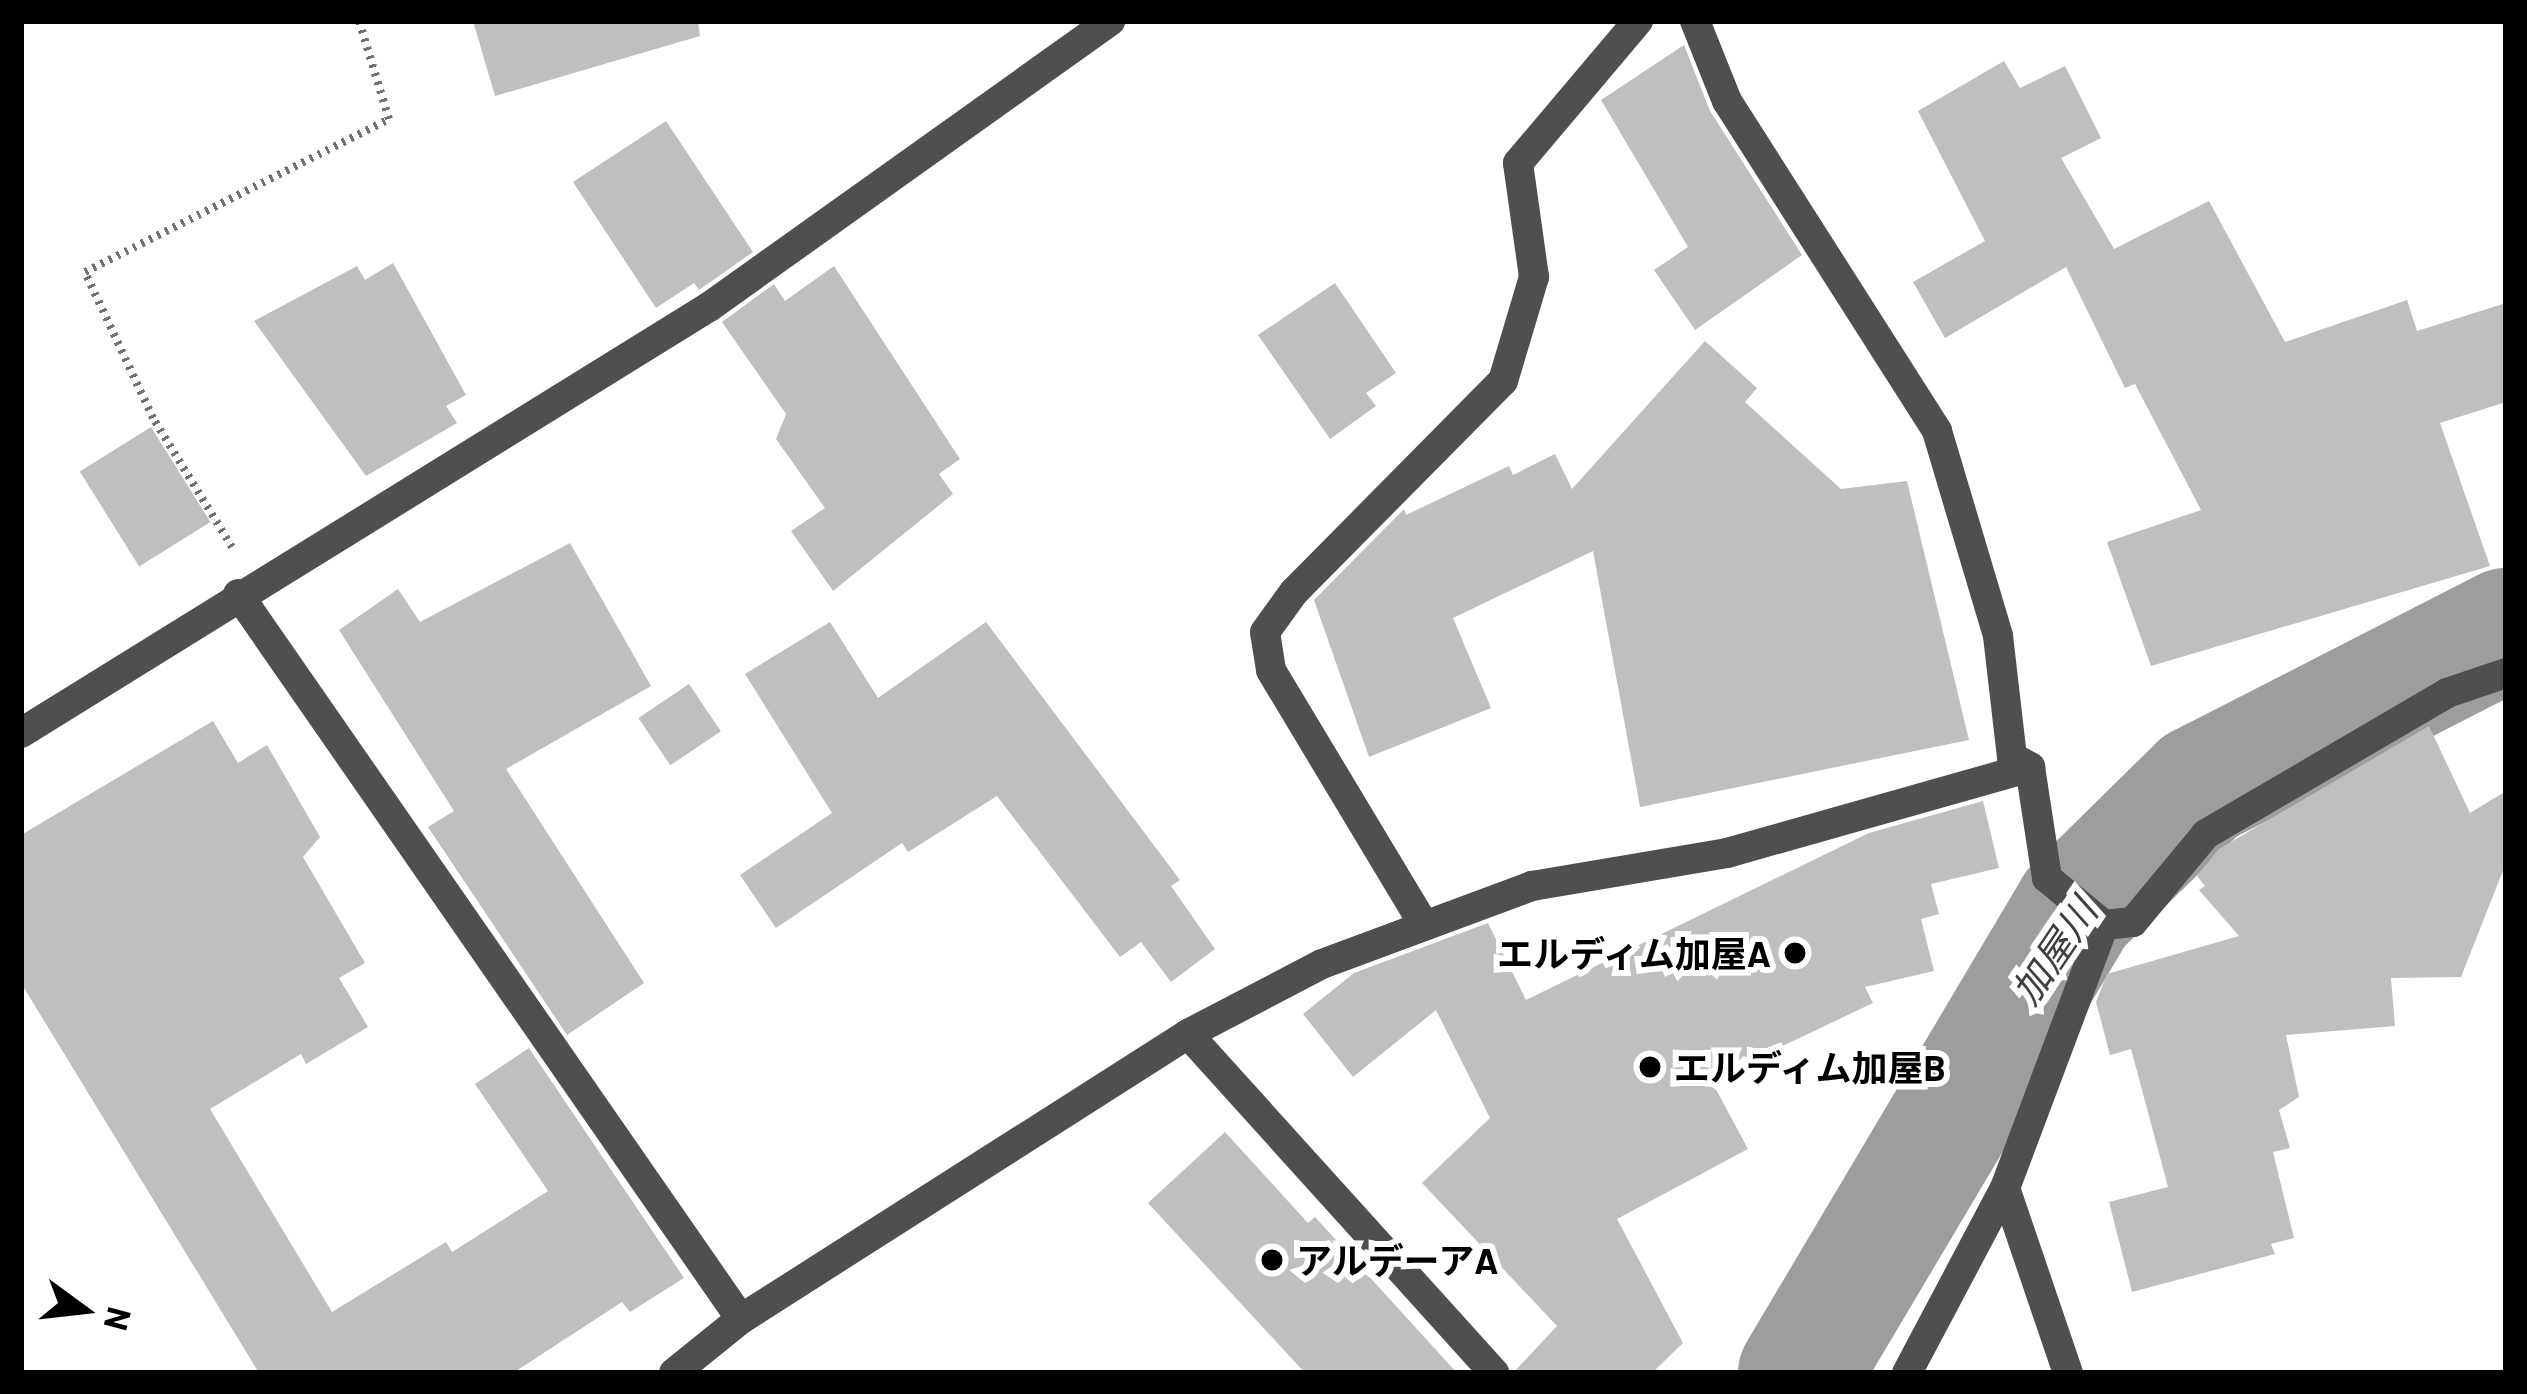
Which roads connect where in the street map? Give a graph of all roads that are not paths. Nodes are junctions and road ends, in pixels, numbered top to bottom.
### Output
1 (1110, 21) edge
2 (1638, 21) edge
3 (1695, 21) edge
4 (247, 589) junction
5 (2506, 673) edge
6 (21, 733) edge
7 (2030, 767) junction
8 (1424, 925) junction
9 (2104, 925) junction
10 (1188, 1034) junction
11 (2005, 1188) junction
12 (741, 1319) junction
13 (674, 1373) edge
14 (1494, 1373) edge
15 (1907, 1373) edge
16 (2068, 1373) edge

1 - 4 street
2 - 8 street
3 - 7 street
4 - 6 street
4 - 12 street
5 - 9 street
7 - 8 street
7 - 9 street
8 - 10 street
9 - 11 street
10 - 12 street
10 - 14 street
11 - 15 street
11 - 16 street
12 - 13 street

